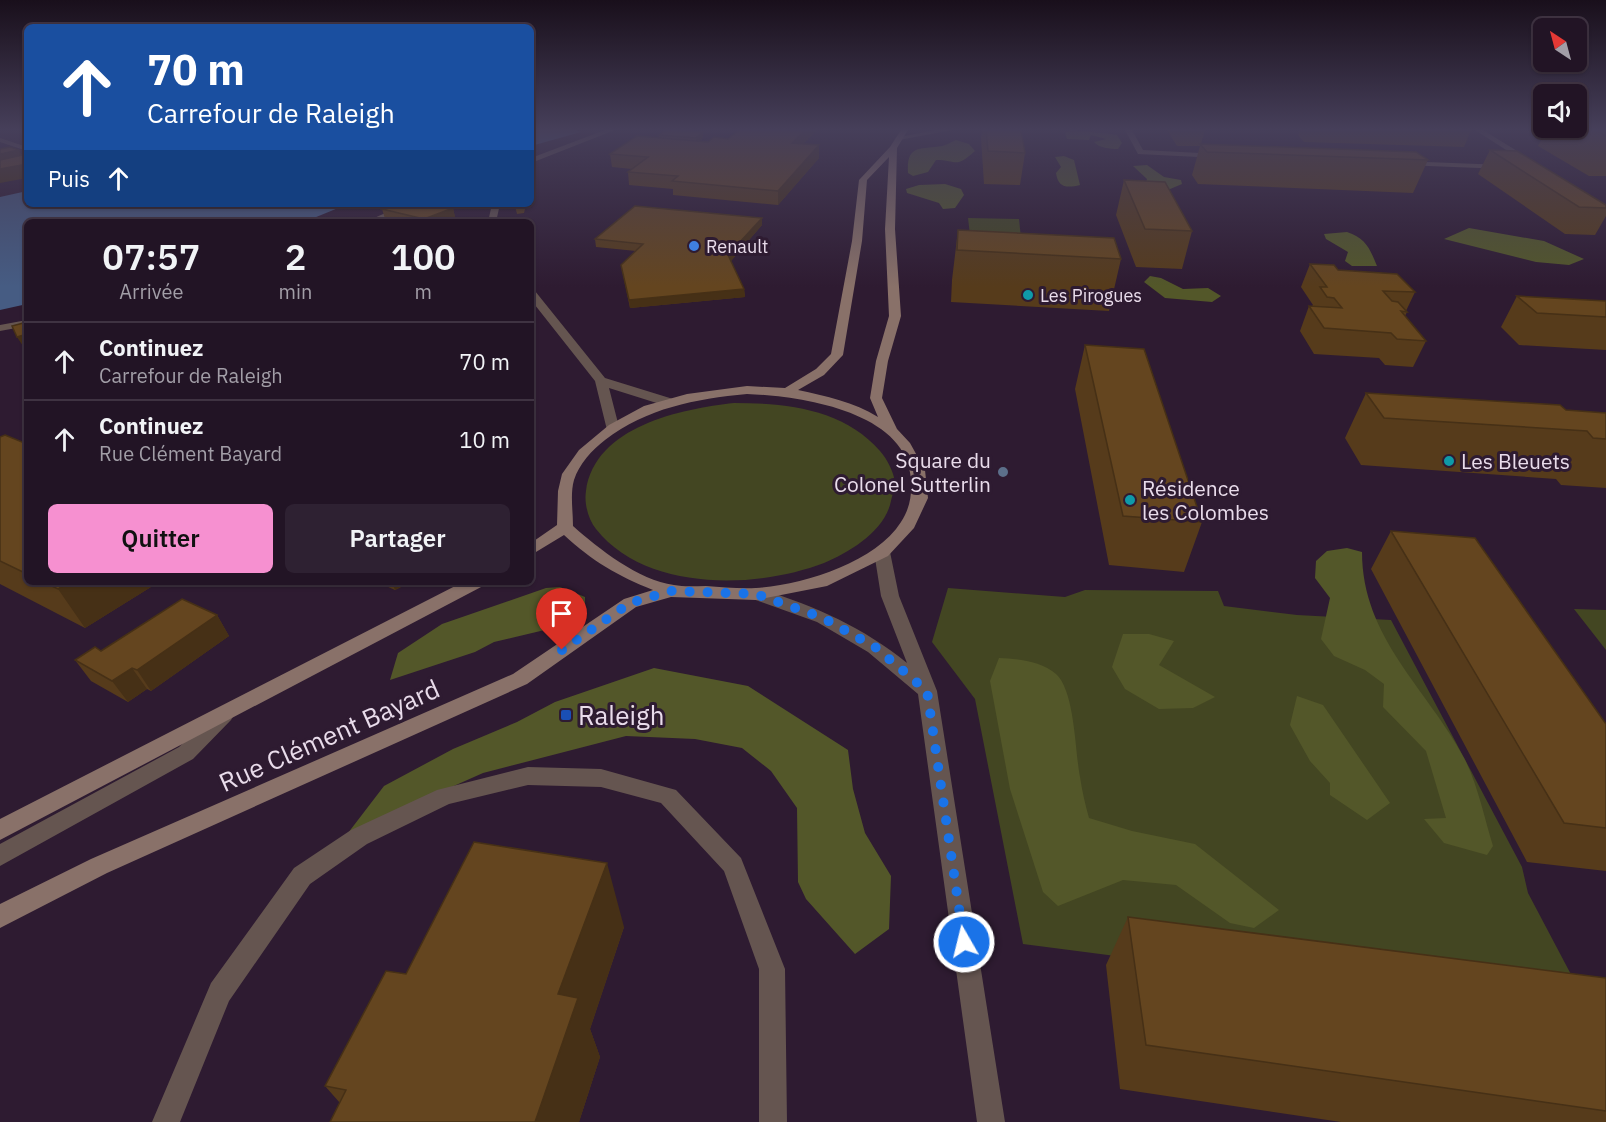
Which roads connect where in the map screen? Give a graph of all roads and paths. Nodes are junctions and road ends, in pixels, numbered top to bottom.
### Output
1 (863, 182) edge
2 (892, 182) edge
3 (406, 207) edge
4 (376, 219) edge
5 (534, 297) edge
6 (24, 324) edge
7 (0, 328) edge
8 (601, 381) junction
9 (787, 392) junction
10 (668, 402) junction
11 (612, 427) junction
12 (891, 431) junction
13 (565, 526) junction
14 (534, 548) edge
15 (882, 552) junction
16 (471, 585) edge
17 (671, 591) junction
18 (756, 594) junction
19 (927, 691) junction
20 (225, 714) junction
21 (0, 830) edge
22 (0, 856) edge
23 (0, 916) edge
24 (166, 1122) edge
25 (773, 1122) edge
26 (991, 1122) edge

1 - 9 main road
2 - 12 main road
3 - 4 street
5 - 8 street
6 - 7 street
8 - 10 street
8 - 11 street
9 - 10 main road
9 - 12 main road
10 - 11 main road
11 - 13 main road
12 - 15 main road
13 - 14 main road
13 - 17 main road
15 - 18 main road
15 - 19 street
16 - 20 main road
17 - 18 main road
17 - 23 main road, Rue Clément Bayard
18 - 19 street
19 - 26 street
20 - 21 main road
20 - 22 street
24 - 25 street

